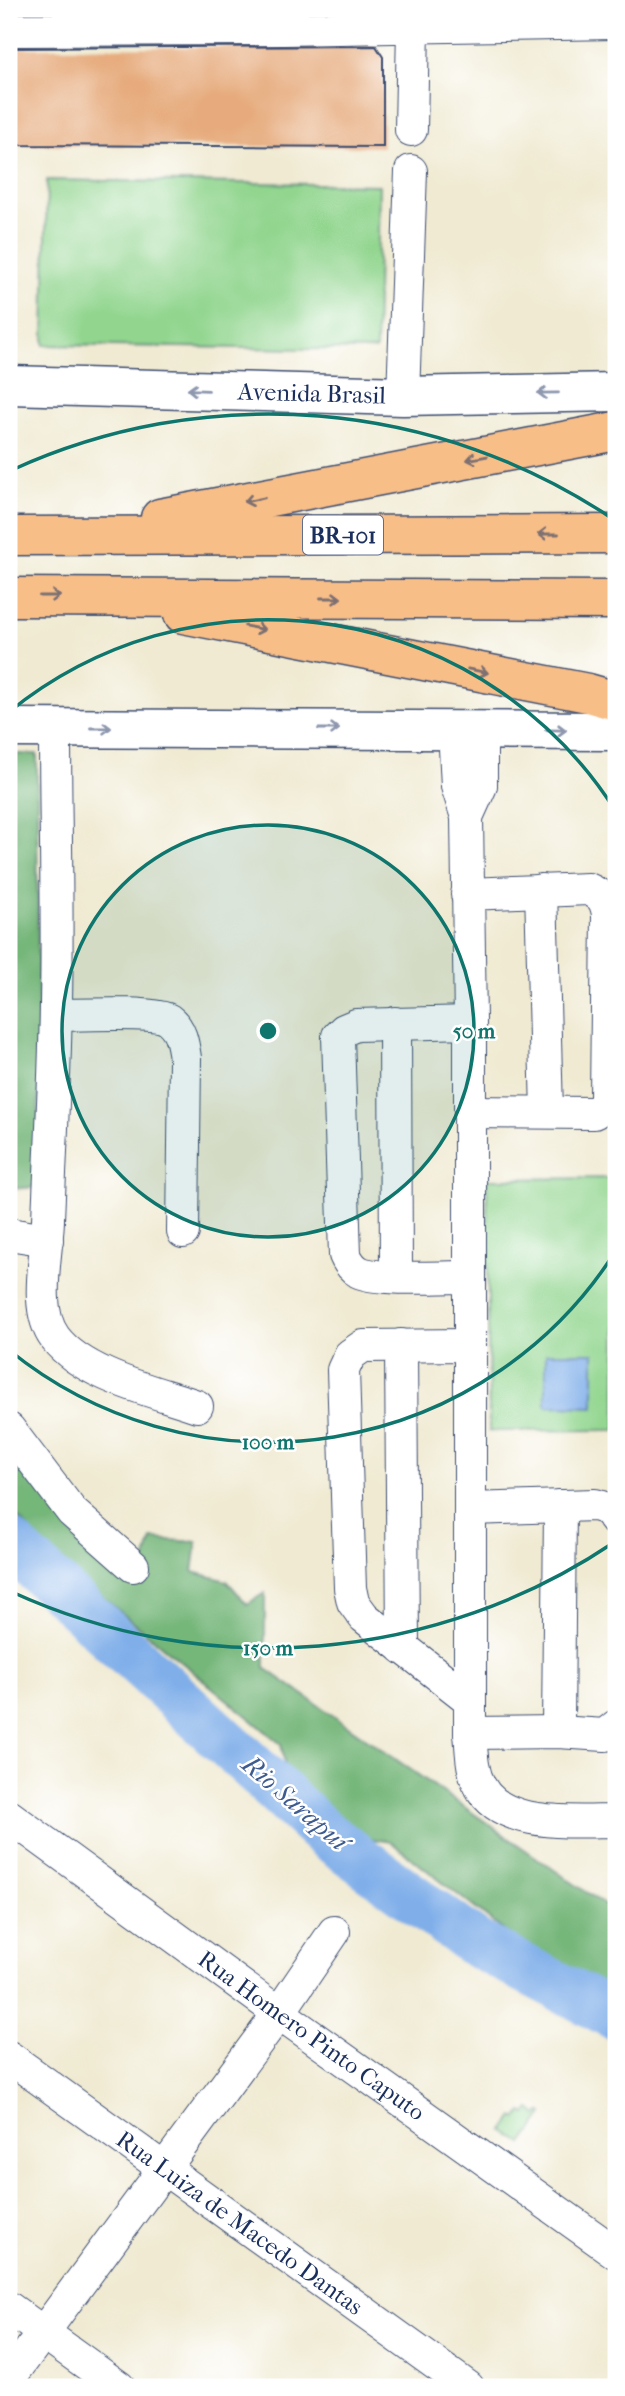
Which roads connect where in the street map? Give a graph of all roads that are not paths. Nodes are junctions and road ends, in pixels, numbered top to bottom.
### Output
1 (284, 19) edge
2 (26, 23) edge
3 (616, 23) edge
4 (414, 26) junction
5 (411, 130) dead end
6 (411, 171) dead end
7 (9, 385) edge
8 (616, 392) edge
9 (403, 396) junction
10 (616, 431) edge
11 (616, 534) edge
12 (9, 536) edge
13 (69, 536) junction
14 (92, 596) junction
15 (9, 597) edge
16 (616, 600) edge
17 (616, 701) edge
18 (9, 728) edge
19 (55, 728) junction
20 (467, 729) junction
21 (616, 731) edge
22 (541, 890) junction
23 (467, 894) junction
24 (56, 1015) junction
25 (395, 1023) junction
26 (470, 1023) junction
27 (470, 1112) junction
28 (547, 1112) junction
29 (183, 1232) dead end
30 (9, 1234) edge
31 (47, 1240) junction
32 (396, 1277) junction
33 (470, 1277) junction
34 (401, 1345) junction
35 (470, 1345) junction
36 (197, 1406) dead end
37 (9, 1429) edge
38 (560, 1506) junction
39 (470, 1509) junction
40 (616, 1521) edge
41 (133, 1566) dead end
42 (403, 1648) junction
43 (470, 1700) junction
44 (616, 1726) edge
45 (558, 1732) junction
46 (470, 1733) junction
47 (9, 1816) edge
48 (616, 1821) edge
49 (334, 1933) dead end
50 (279, 2013) junction
51 (9, 2057) edge
52 (163, 2168) junction
53 (616, 2253) edge
54 (9, 2308) edge
55 (43, 2333) junction
56 (9, 2379) edge
57 (119, 2387) edge
58 (468, 2387) edge

1 - 2 street
1 - 4 street
3 - 4 street
4 - 5 street
6 - 9 street
9 -> 7 street, Avenida Brasil
8 -> 9 street, Avenida Brasil
10 -> 13 highway
11 -> 13 highway, BR-101
12 - 13 highway, BR-101
15 -> 14 highway
14 -> 16 highway
14 -> 17 highway
18 - 19 street
19 -> 20 street
19 - 24 street
20 -> 21 street
20 - 23 street
22 - 23 street
22 - 28 street
22 - 28 street
23 - 26 street
24 - 29 street
24 - 31 street
25 - 26 street
25 - 32 street
25 - 32 street
26 - 27 street
27 - 28 street
27 - 33 street
30 - 31 street
31 - 36 street
32 - 33 street
33 - 35 street
34 - 35 street
34 - 42 street
34 - 42 street
35 - 39 street
37 - 41 street
38 - 39 street
38 - 40 street
38 - 45 street
39 - 43 street
42 - 43 street
43 - 46 street
44 - 45 street
45 - 46 street
46 - 48 street
47 - 50 street, Rua Homero Pinto Caputo
49 - 50 street
50 - 52 street
50 - 53 street, Rua Homero Pinto Caputo
51 - 52 street, Rua Luiza de Macedo Dantas
52 - 55 street
52 - 58 street, Rua Luiza de Macedo Dantas
54 - 55 street
55 - 56 street
55 - 57 street

